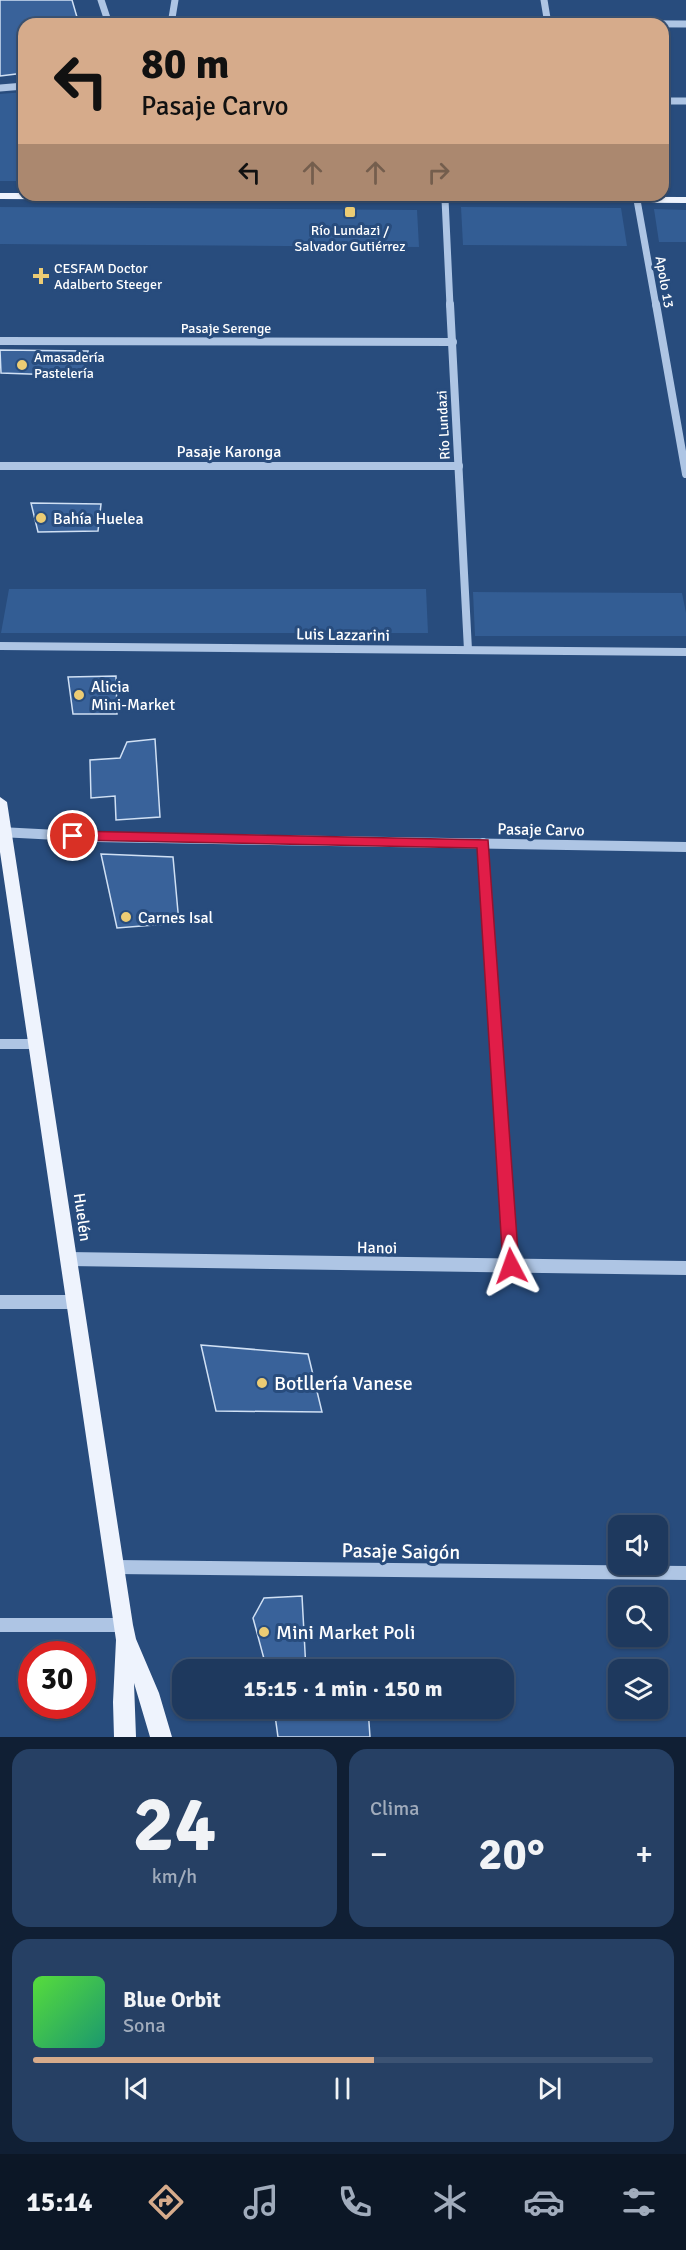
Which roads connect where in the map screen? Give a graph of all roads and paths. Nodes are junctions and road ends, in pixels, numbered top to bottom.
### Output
1 (101, 0) edge
2 (175, 0) edge
3 (544, 0) edge
4 (107, 18) edge
5 (172, 18) edge
6 (547, 18) edge
7 (669, 24) edge
8 (686, 24) edge
9 (18, 86) edge
10 (0, 88) edge
11 (669, 101) edge
12 (686, 101) edge
13 (0, 196) edge
14 (18, 196) edge
15 (669, 200) edge
16 (686, 200) edge
17 (445, 201) edge
18 (637, 201) edge
19 (0, 341) edge
20 (453, 342) junction
21 (0, 466) edge
22 (459, 466) junction
23 (686, 474) edge
24 (0, 646) edge
25 (468, 650) junction
26 (686, 652) edge
27 (0, 802) edge
28 (2, 832) edge
29 (483, 843) junction
30 (686, 846) edge
31 (0, 1044) edge
32 (36, 1044) junction
33 (68, 1259) junction
34 (511, 1266) junction
35 (686, 1268) edge
36 (0, 1302) edge
37 (75, 1302) junction
38 (115, 1568) junction
39 (686, 1573) edge
40 (0, 1625) edge
41 (125, 1632) junction
42 (124, 1737) edge
43 (161, 1737) edge

1 - 4 street
2 - 5 street
3 - 6 street
7 - 8 street
9 - 10 street
11 - 12 street
13 - 14 main road
15 - 16 main road
17 - 20 street, Río Lundazi
18 - 23 street, Apolo 13
19 - 20 street, Pasaje Serenge
20 - 22 street, Río Lundazi
21 - 22 street, Pasaje Karonga
22 - 25 street, Río Lundazi
24 - 25 street, Luis Lazzarini
25 - 26 street, Luis Lazzarini
27 - 28 main road, Huelén
28 - 29 street, Pasaje Carvo
28 - 32 main road, Huelén
29 - 30 street, Pasaje Carvo
29 - 34 street
31 - 32 street
32 - 33 main road, Huelén
33 - 34 street, Hanoi
33 - 37 main road, Huelén
34 - 35 street, Hanoi
36 - 37 street
37 - 38 main road, Huelén
38 - 39 street, Pasaje Saigón
38 - 41 main road, Huelén
40 - 41 street
41 - 42 main road, Huelén
41 - 43 main road, Huelén

